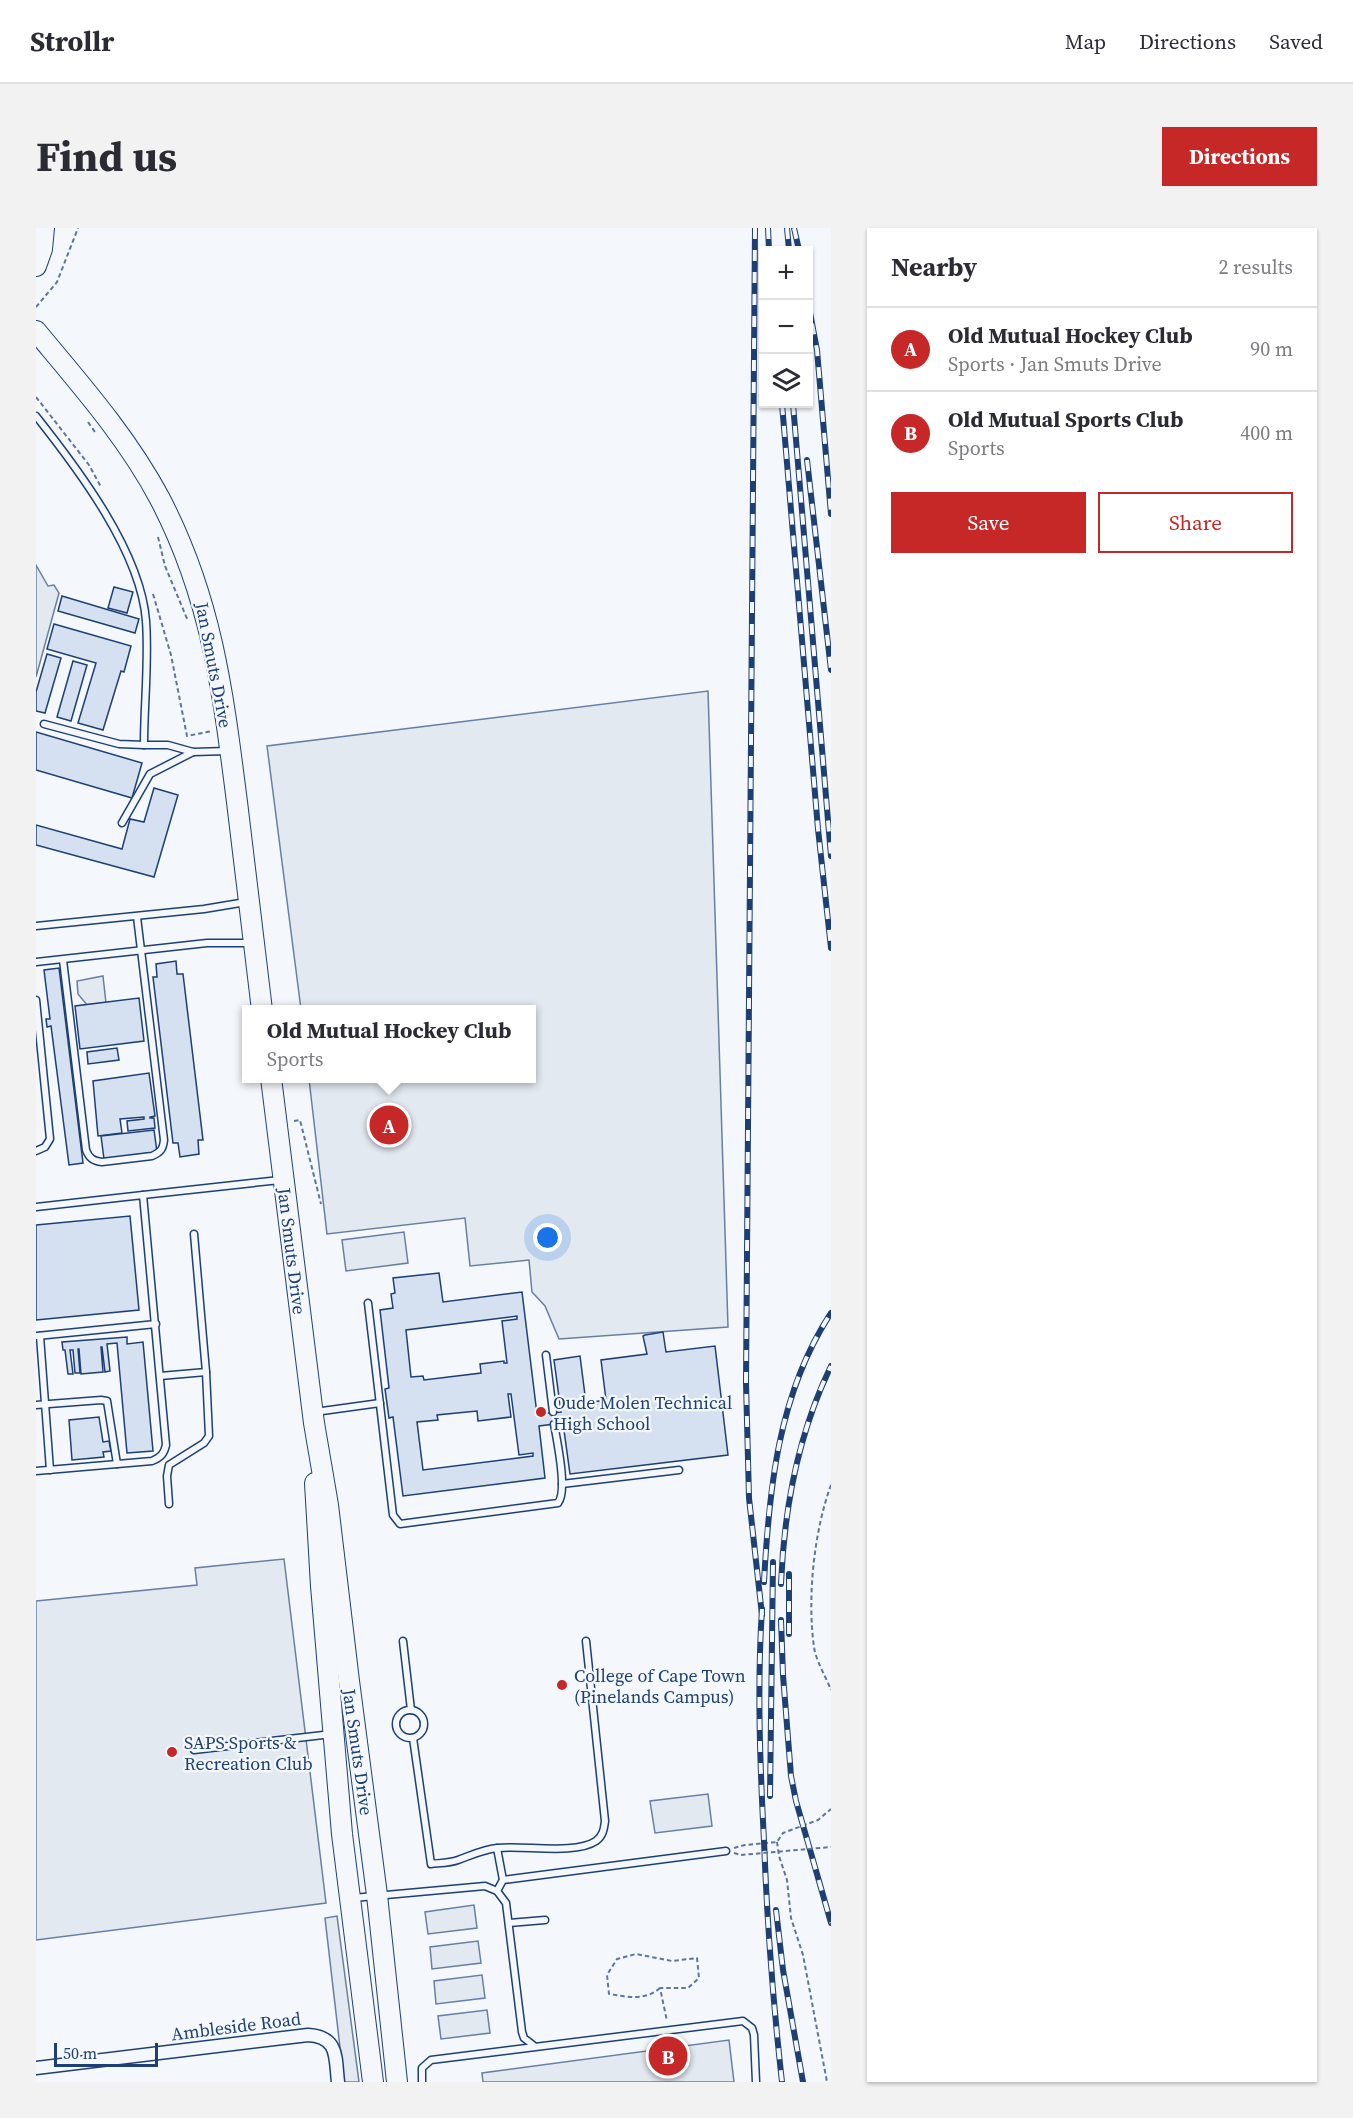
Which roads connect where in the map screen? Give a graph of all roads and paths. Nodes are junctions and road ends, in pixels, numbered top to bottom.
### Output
1 (44, 228) edge
2 (78, 228) edge
3 (36, 266) edge
4 (36, 307) edge
5 (36, 331) edge
6 (36, 416) edge
7 (84, 418) dead end
8 (98, 436) dead end
9 (158, 534) dead end
10 (190, 626) dead end
11 (44, 724) dead end
12 (187, 736) dead end
13 (144, 745) junction
14 (224, 751) junction
15 (193, 752) junction
16 (122, 823) dead end
17 (249, 902) junction
18 (137, 917) junction
19 (36, 926) edge
20 (254, 944) junction
21 (141, 951) junction
22 (63, 960) junction
23 (36, 962) edge
24 (36, 1000) edge
25 (261, 1005) edge
26 (36, 1078) edge
27 (44, 1078) junction
28 (272, 1083) edge
29 (287, 1122) dead end
30 (36, 1151) edge
31 (284, 1180) junction
32 (143, 1195) junction
33 (321, 1204) dead end
34 (36, 1207) edge
35 (194, 1234) dead end
36 (368, 1303) dead end
37 (156, 1324) junction
38 (38, 1336) edge
39 (546, 1355) dead end
40 (39, 1369) edge
41 (207, 1372) junction
42 (160, 1376) junction
43 (380, 1403) junction
44 (45, 1404) junction
45 (36, 1405) edge
46 (553, 1412) dead end
47 (313, 1417) junction
48 (554, 1424) dead end
49 (117, 1464) junction
50 (50, 1470) junction
51 (679, 1470) dead end
52 (36, 1471) edge
53 (562, 1484) junction
54 (831, 1485) edge
55 (169, 1504) dead end
56 (403, 1641) dead end
57 (586, 1641) dead end
58 (831, 1690) edge
59 (411, 1710) junction
60 (333, 1734) junction
61 (413, 1738) junction
62 (194, 1750) dead end
63 (831, 1809) edge
64 (777, 1842) junction
65 (831, 1847) edge
66 (497, 1848) junction
67 (726, 1851) joint
68 (741, 1855) dead end
69 (503, 1880) junction
70 (497, 1891) junction
71 (377, 1895) junction
72 (349, 1898) junction
73 (545, 1920) dead end
74 (509, 1923) junction
75 (660, 1988) junction
76 (668, 2030) junction
77 (532, 2045) junction
78 (36, 2068) edge
79 (338, 2082) edge
80 (373, 2082) edge
81 (397, 2082) edge
82 (422, 2082) edge
83 (756, 2082) edge
84 (827, 2082) edge

1 - 3 main road
2 - 4 path
5 - 14 main road, Jan Smuts Drive
6 - 13 lane
7 - 8 path
9 - 10 path
11 - 13 lane
12 - 14 path
13 - 15 lane
14 - 15 lane
14 - 17 main road, Jan Smuts Drive
15 - 16 lane
17 - 18 lane
17 - 20 main road, Jan Smuts Drive
18 - 19 lane
18 - 21 lane
20 - 21 lane
20 - 25 main road, Jan Smuts Drive
21 - 22 lane
21 - 22 lane
22 - 23 lane
24 - 27 lane
26 - 27 lane
27 - 30 lane
28 - 31 main road, Jan Smuts Drive
29 - 33 path
31 - 32 lane
31 - 47 main road, Jan Smuts Drive
32 - 34 lane
32 - 37 lane
35 - 41 lane
36 - 43 lane
37 - 38 lane
37 - 42 lane
38 - 40 lane
39 - 46 lane
40 - 44 lane
41 - 42 lane
41 - 55 lane
42 - 49 lane
43 - 47 lane
43 - 53 lane
44 - 45 lane
44 - 49 lane
44 - 50 lane
47 - 60 main road, Jan Smuts Drive
47 - 71 main road, Jan Smuts Drive
48 - 53 lane
49 - 50 lane
50 - 52 lane
51 - 53 lane
54 - 58 path
56 - 59 lane
57 - 66 lane
59 - 61 lane
59 - 61 lane
60 - 62 lane
60 - 72 main road, Jan Smuts Drive
61 - 66 lane
63 - 64 path
64 - 67 path
64 - 84 path
65 - 68 path, bridge
66 - 69 lane
67 - 69 lane
69 - 70 lane
70 - 71 lane
70 - 74 lane
71 - 72 lane
71 - 81 main road, Jan Smuts Drive
72 - 80 main road, Jan Smuts Drive
73 - 74 lane
74 - 77 lane
75 - 75 path
75 - 76 path
76 - 77 lane
76 - 83 lane
77 - 82 lane
78 - 79 street, Ambleside Road

